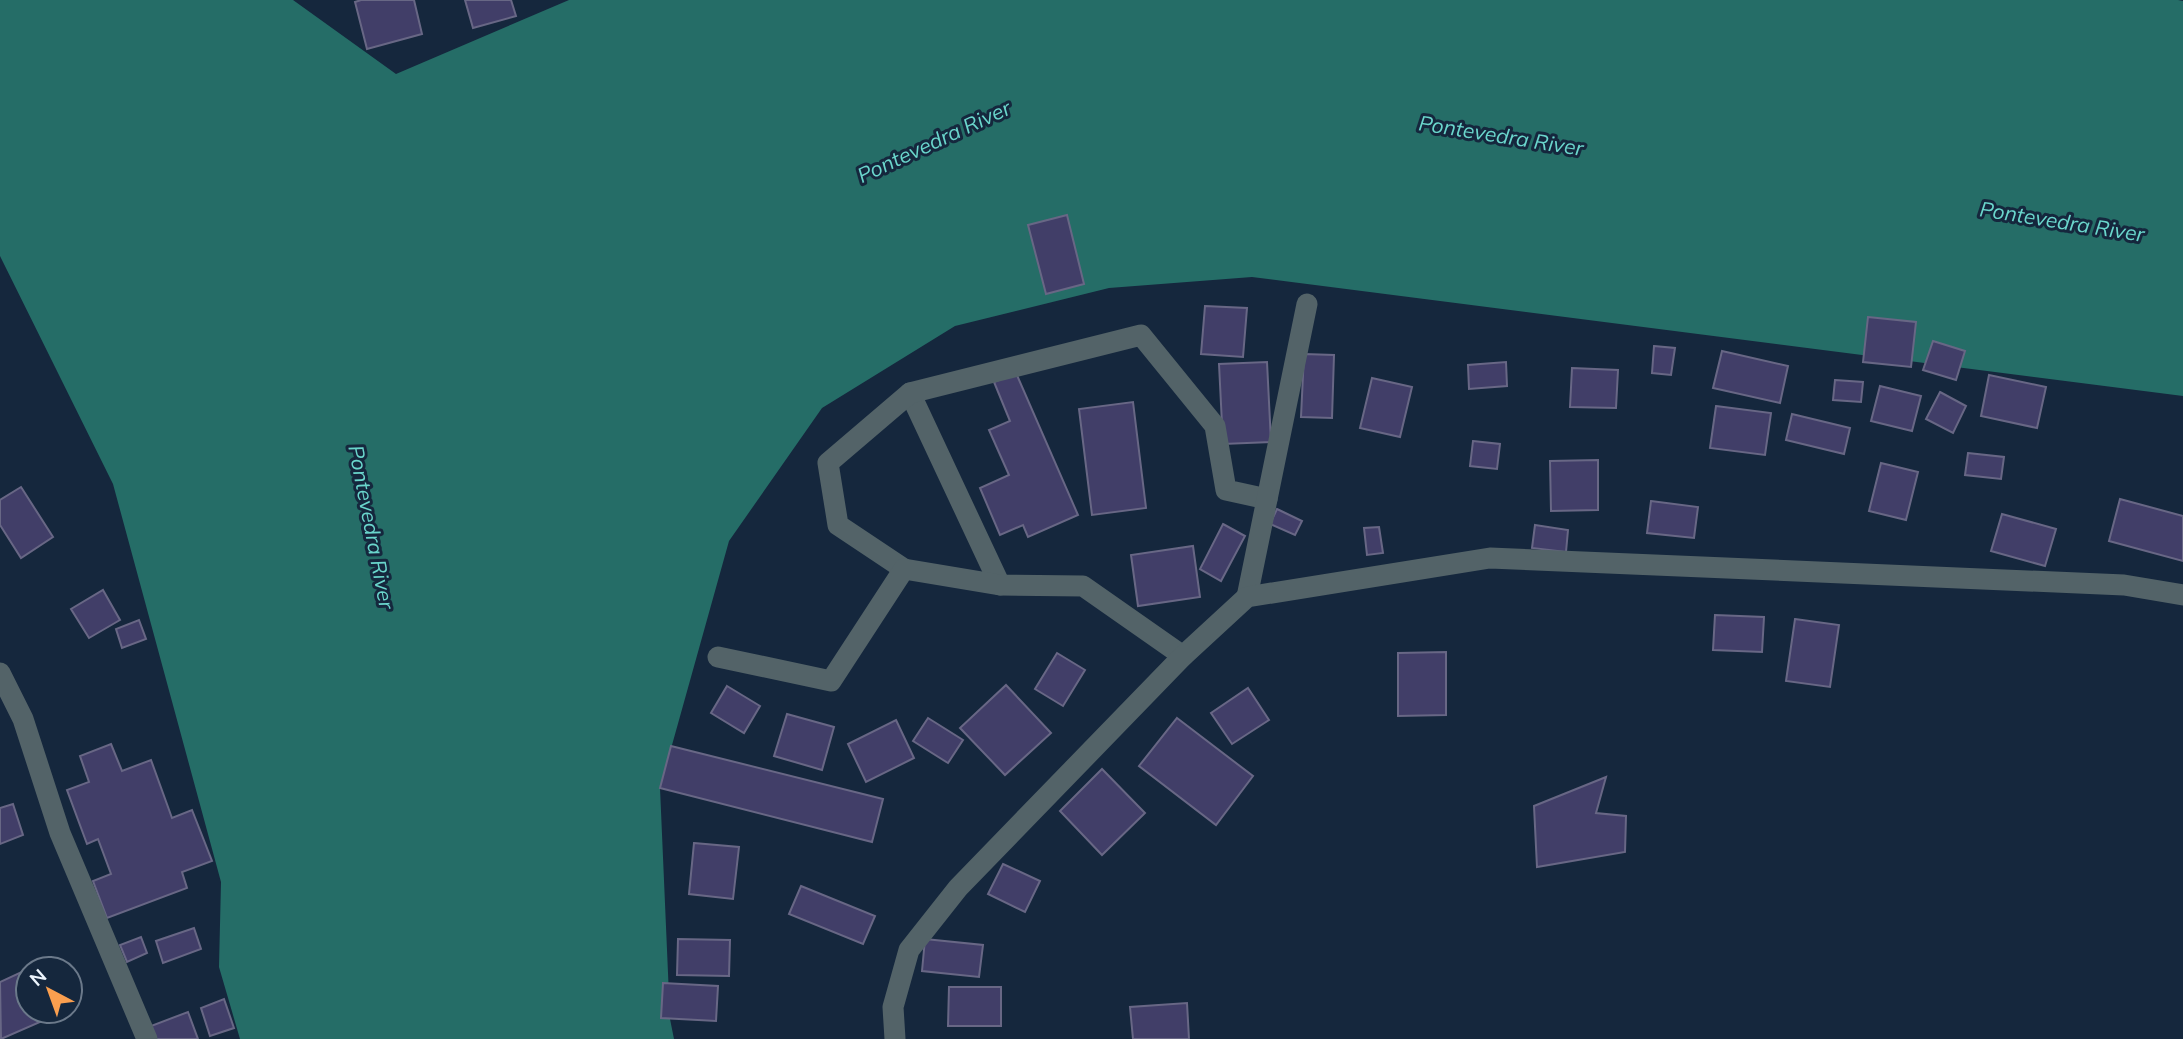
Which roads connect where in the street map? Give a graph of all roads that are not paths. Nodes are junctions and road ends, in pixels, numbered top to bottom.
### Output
1 (1307, 304) dead end
2 (910, 393) junction
3 (1267, 499) junction
4 (904, 569) junction
5 (1000, 585) junction
6 (2183, 595) edge
7 (1247, 597) junction
8 (1183, 656) junction
9 (718, 657) dead end
10 (0, 673) edge
11 (147, 1039) edge
12 (895, 1039) edge

1 - 3 street
2 - 3 street
2 - 4 street
2 - 5 street
3 - 7 street
4 - 5 street
4 - 9 street
5 - 8 street
6 - 7 street
7 - 8 street
8 - 12 street
10 - 11 street

